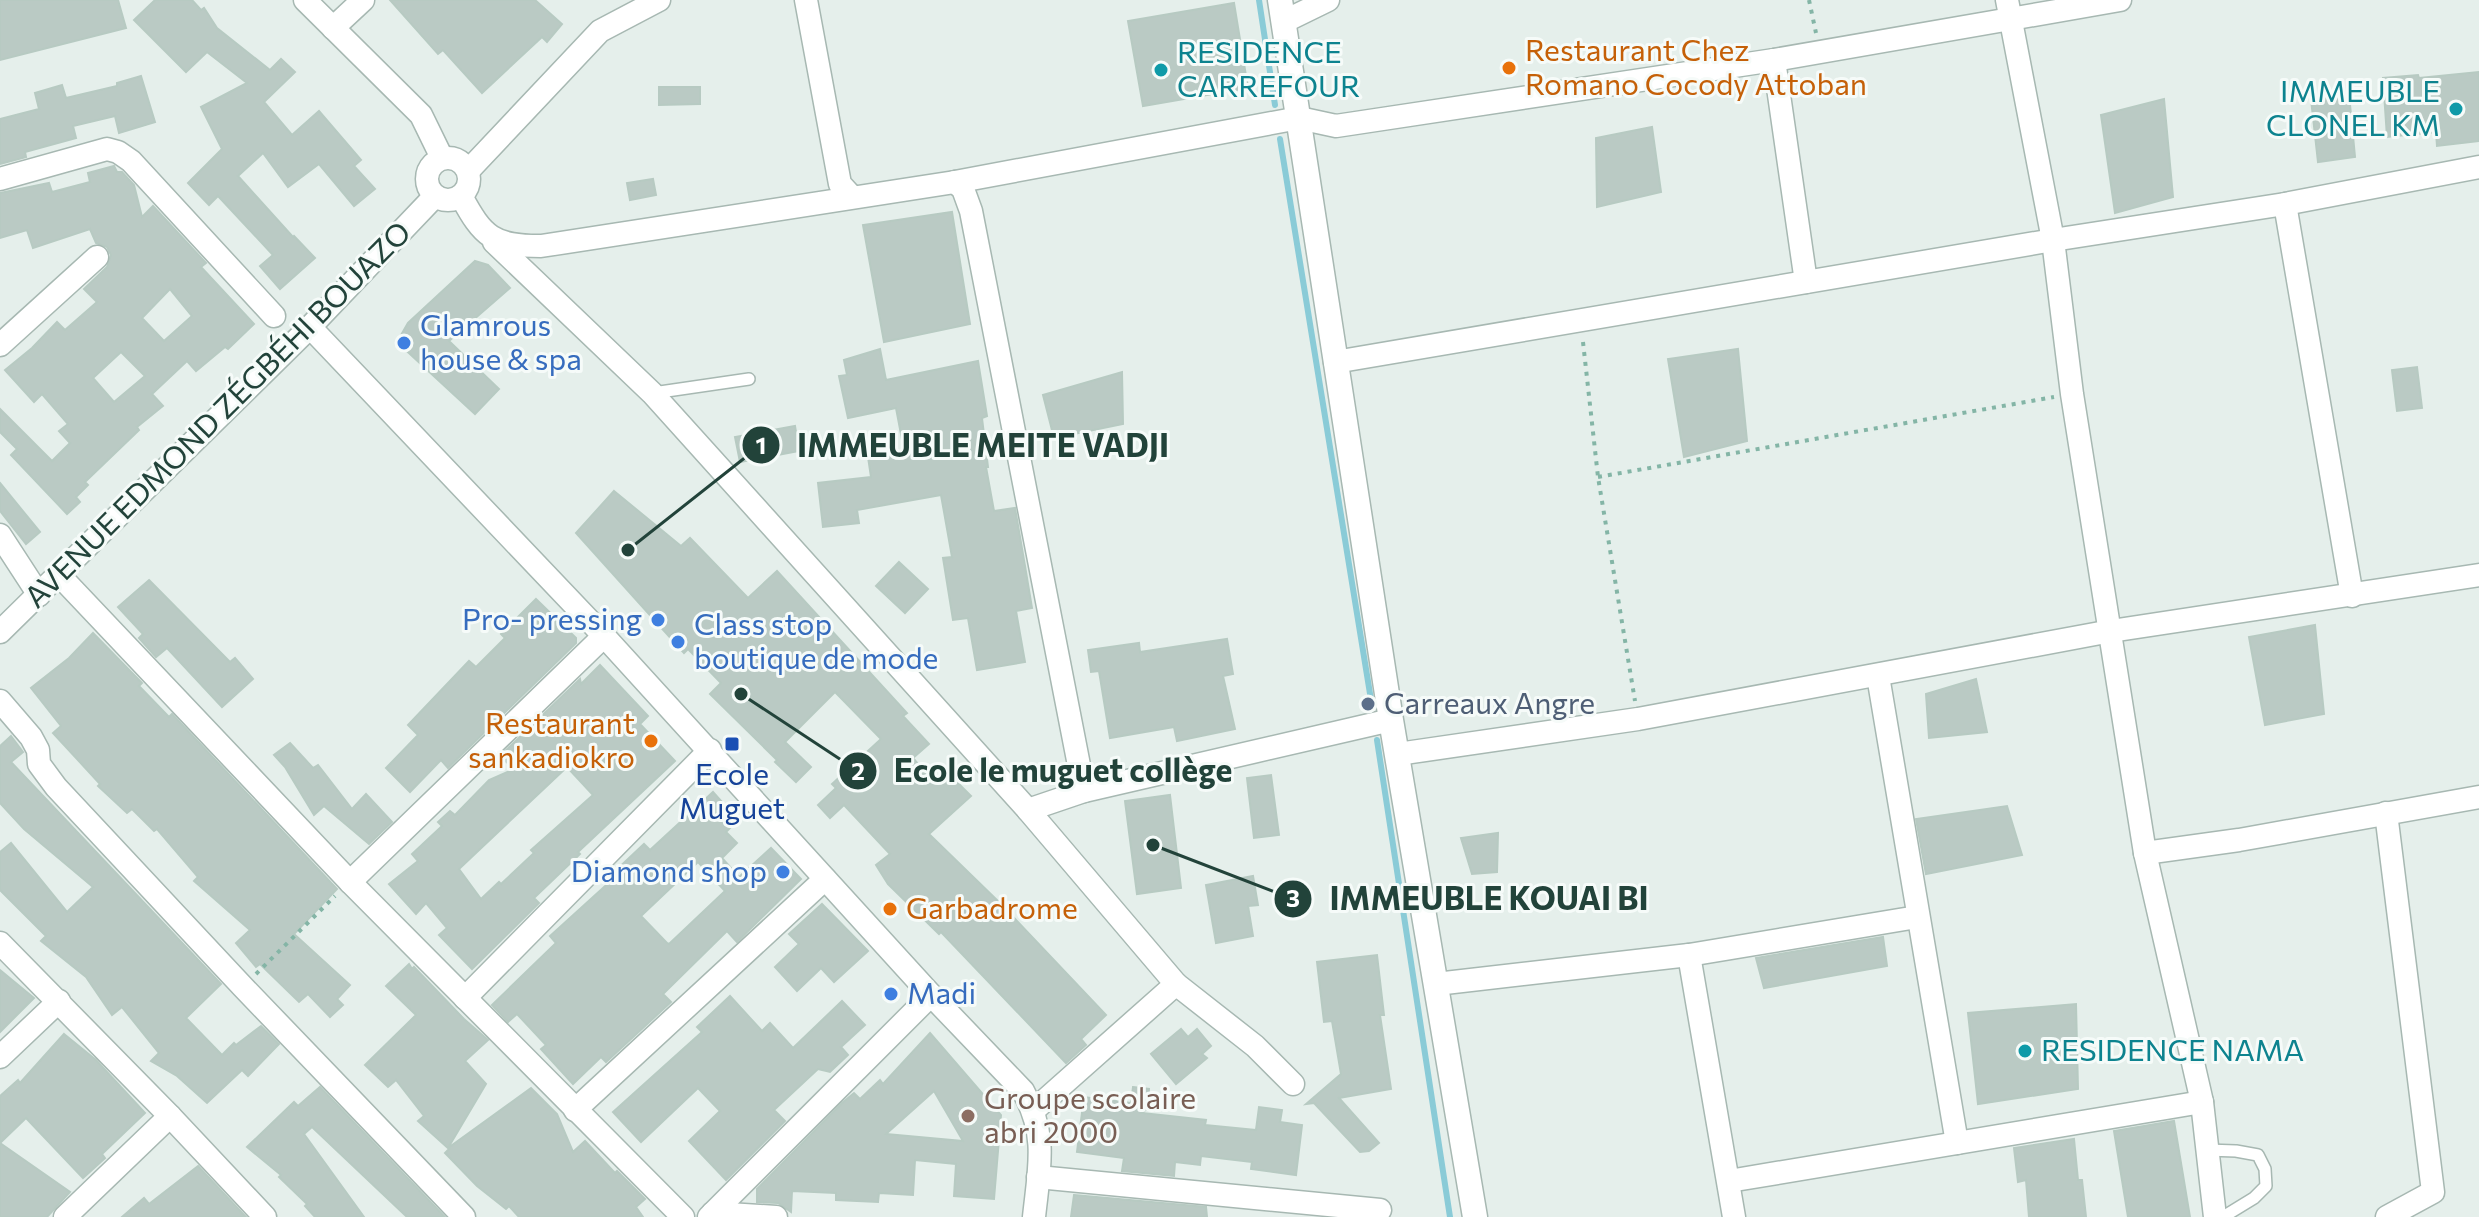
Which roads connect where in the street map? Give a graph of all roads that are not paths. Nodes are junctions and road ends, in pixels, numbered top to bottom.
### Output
1 (305, 0) edge
2 (363, 0) edge
3 (659, 0) edge
4 (806, 0) edge
5 (1328, 0) edge
6 (2120, 0) edge
7 (2008, 8) edge
8 (1281, 11) edge
9 (333, 28) junction
10 (1774, 60) junction
11 (1299, 118) junction
12 (442, 158) junction
13 (2479, 167) edge
14 (468, 171) junction
15 (0, 179) edge
16 (955, 182) junction
17 (435, 196) junction
18 (461, 196) junction
19 (851, 196) junction
20 (2285, 204) junction
21 (489, 237) junction
22 (2053, 240) junction
23 (97, 257) dead end
24 (1806, 282) junction
25 (274, 316) dead end
26 (310, 327) junction
27 (0, 345) edge
28 (1335, 362) junction
29 (749, 379) dead end
30 (652, 393) junction
31 (0, 535) edge
32 (2479, 575) edge
33 (60, 576) junction
34 (39, 595) junction
35 (2352, 596) junction
36 (2111, 631) junction
37 (0, 632) edge
38 (604, 636) junction
39 (1878, 676) junction
40 (0, 701) edge
41 (1391, 720) junction
42 (710, 750) junction
43 (1398, 754) junction
44 (1084, 791) junction
45 (2479, 797) edge
46 (1028, 810) junction
47 (2386, 813) junction
48 (2145, 853) junction
49 (825, 879) junction
50 (350, 882) junction
51 (1917, 917) junction
52 (0, 943) edge
53 (1689, 955) junction
54 (1176, 984) junction
55 (1436, 984) junction
56 (931, 995) junction
57 (465, 998) junction
58 (59, 1001) junction
59 (0, 1057) edge
60 (1293, 1084) dead end
61 (2202, 1102) junction
62 (575, 1110) junction
63 (1034, 1110) junction
64 (170, 1116) junction
65 (1957, 1143) junction
66 (2207, 1150) junction
67 (1038, 1177) junction
68 (1729, 1181) junction
69 (1380, 1210) dead end
70 (711, 1215) edge
71 (65, 1217) edge
72 (265, 1217) edge
73 (464, 1217) edge
74 (683, 1217) edge
75 (776, 1217) edge
76 (1034, 1217) edge
77 (1475, 1217) edge
78 (1734, 1217) edge
79 (2215, 1217) edge
80 (2223, 1217) edge
81 (2387, 1217) edge

1 - 9 street
2 - 9 street
3 - 14 street
4 - 19 street
5 - 8 street
6 - 7 street
7 - 10 street
7 - 22 street
8 - 11 street
9 - 12 street
10 - 11 street
10 - 24 street
11 - 16 street
11 - 28 street
12 - 14 street
12 - 17 street
13 - 20 street
14 - 18 street
15 - 25 street
16 - 19 street
16 - 44 street
17 - 18 street
17 - 26 street, AVENUE EDMOND ZÉGBÉHI BOUAZO
18 - 21 street
19 - 21 street
20 - 22 street
20 - 35 street
21 - 30 street
22 - 24 street
22 - 36 street
23 - 27 street
24 - 28 street
26 - 33 street, AVENUE EDMOND ZÉGBÉHI BOUAZO
26 - 38 street
28 - 41 street
29 - 30 lane
30 - 46 street
31 - 34 street
32 - 35 street
33 - 34 street, AVENUE EDMOND ZÉGBÉHI BOUAZO
33 - 50 street
34 - 37 street, AVENUE EDMOND ZÉGBÉHI BOUAZO
35 - 36 street
36 - 39 street
36 - 48 street
38 - 42 street
38 - 50 street
39 - 43 street
39 - 51 street
40 - 73 street
41 - 43 street
41 - 44 street
42 - 49 street
42 - 57 street
43 - 55 street
44 - 46 street
45 - 47 street
46 - 54 street
47 - 48 street
47 - 81 street
48 - 61 street
49 - 56 street
49 - 62 street
50 - 57 street
51 - 53 street
51 - 65 street
52 - 58 street
53 - 55 street
53 - 68 street
54 - 60 street
54 - 63 street
55 - 77 street
56 - 63 street
56 - 70 street
57 - 62 street
58 - 59 street
58 - 64 street
61 - 65 street
61 - 66 street
62 - 74 street
63 - 67 street
64 - 71 street
64 - 72 street
65 - 68 street
66 - 79 street
66 - 80 lane
67 - 69 street
67 - 76 street
68 - 78 street
70 - 75 street

